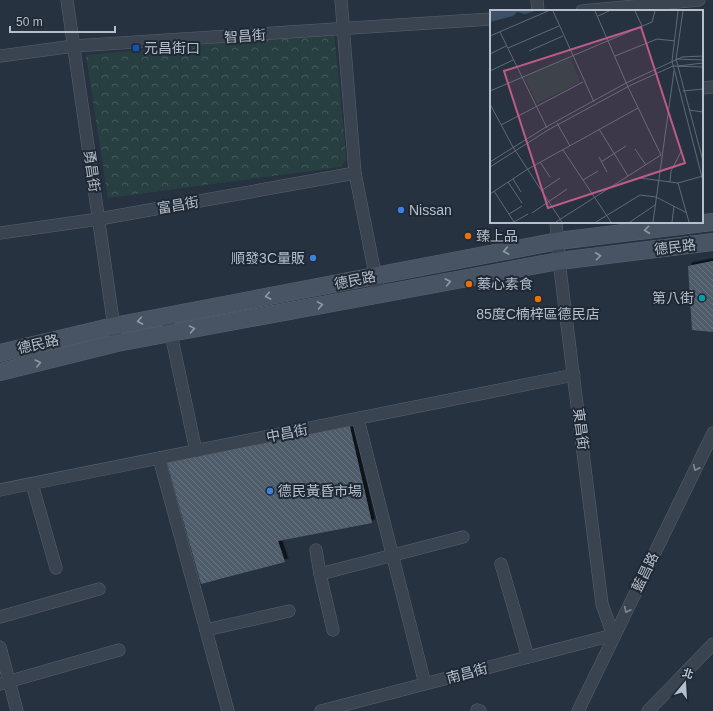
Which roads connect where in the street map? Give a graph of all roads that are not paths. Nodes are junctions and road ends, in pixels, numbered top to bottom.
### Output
1 (67, 0) edge
2 (341, 0) edge
3 (537, 0) edge
4 (699, 0) edge
5 (538, 10) edge
6 (593, 10) edge
7 (490, 19) edge
8 (344, 30) junction
9 (74, 46) junction
10 (0, 56) edge
11 (713, 87) edge
12 (703, 88) edge
13 (355, 173) junction
14 (99, 219) junction
15 (713, 222) edge
16 (556, 223) edge
17 (0, 234) edge
18 (558, 241) junction
19 (713, 242) edge
20 (559, 261) junction
21 (376, 276) junction
22 (379, 294) junction
23 (167, 316) junction
24 (114, 326) junction
25 (171, 333) junction
26 (117, 343) junction
27 (0, 353) edge
28 (0, 372) edge
29 (574, 375) junction
30 (358, 419) junction
31 (713, 433) edge
32 (196, 451) junction
33 (159, 458) junction
34 (32, 484) junction
35 (0, 490) edge
36 (462, 537) dead end
37 (316, 550) dead end
38 (393, 556) junction
39 (501, 564) dead end
40 (56, 568) dead end
41 (320, 574) junction
42 (99, 589) dead end
43 (289, 611) dead end
44 (0, 617) edge
45 (206, 630) junction
46 (333, 630) dead end
47 (613, 635) junction
48 (713, 644) edge
49 (0, 647) edge
50 (119, 650) dead end
51 (528, 657) junction
52 (5, 682) edge
53 (425, 684) junction
54 (17, 711) edge
55 (228, 711) edge
56 (321, 711) edge
57 (578, 711) edge
58 (648, 711) edge

1 - 9 street, 勇昌街
2 - 8 street
3 - 5 street
4 - 6 street
7 - 8 street, 智昌街
8 - 9 street, 智昌街
8 - 13 street
9 - 10 street, 智昌街
9 - 14 street, 勇昌街
11 - 12 street
13 - 14 street, 富昌街
13 - 21 street
14 - 17 street, 富昌街
14 - 24 street, 勇昌街
15 -> 18 street, 德民路
16 - 18 street, 東昌街
18 - 20 street, 東昌街
18 -> 21 street, 德民路
20 -> 19 street, 德民路
22 -> 20 street, 德民路
20 - 29 street, 東昌街
21 - 22 street
21 -> 23 street, 德民路
25 -> 22 street, 德民路
23 -> 24 street, 德民路
23 - 25 street
24 - 26 street, 勇昌街
24 - 27 street, 德民路
25 - 26 street, 德民路
25 - 32 street
28 -> 26 street, 德民路
29 - 30 street, 中昌街
29 - 47 street, 東昌街
30 - 32 street, 中昌街
30 - 38 street
31 -> 47 street, 藍昌路
32 - 33 street, 中昌街
33 - 34 street, 中昌街
33 - 45 street
34 - 35 street, 中昌街
34 - 40 street
36 - 38 street
37 - 41 street
38 - 41 street
38 - 53 street
39 - 51 street
41 - 46 street
42 - 44 street
43 - 45 street
45 - 55 street
47 - 51 street, 南昌街
47 - 57 street, 藍昌路
48 - 58 street
49 - 52 street
50 - 52 street
51 - 53 street, 南昌街
52 - 54 street
53 - 56 street, 南昌街

